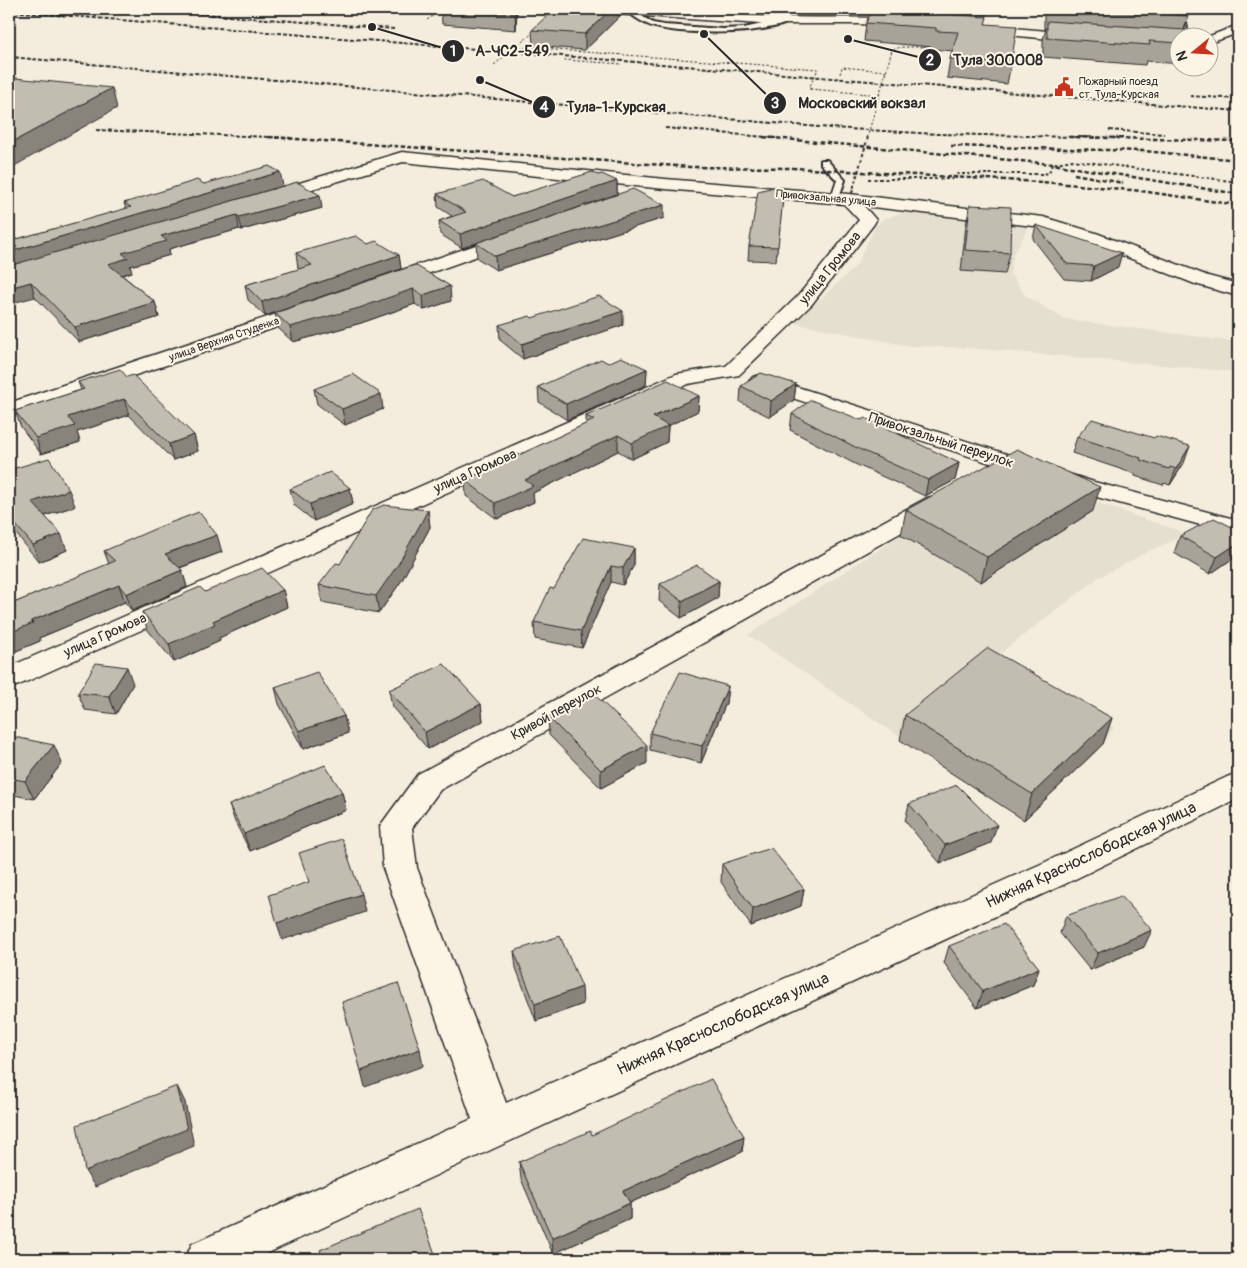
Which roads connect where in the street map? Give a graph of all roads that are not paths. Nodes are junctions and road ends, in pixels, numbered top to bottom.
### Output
1 (588, 9) edge
2 (832, 9) edge
3 (1234, 9) edge
4 (633, 11) edge
5 (1238, 11) edge
6 (791, 20) junction
7 (860, 20) junction
8 (919, 25) edge
9 (969, 29) edge
10 (1238, 29) edge
11 (1220, 35) edge
12 (1098, 39) edge
13 (824, 162) dead end
14 (665, 184) junction
15 (845, 193) junction
16 (628, 197) edge
17 (252, 202) edge
18 (524, 234) edge
19 (373, 287) edge
20 (1218, 287) junction
21 (1238, 290) edge
22 (326, 303) edge
23 (1238, 311) edge
24 (732, 372) junction
25 (9, 410) edge
26 (1010, 462) junction
27 (1238, 528) edge
28 (9, 678) edge
29 (1238, 785) edge
30 (495, 1127) junction
31 (207, 1259) edge

1 - 4 street
2 - 6 street
2 - 7 street
3 - 5 lane
4 - 6 street
6 - 7 street
7 - 8 street
9 - 12 street
10 - 11 street
13 - 15 lane
14 - 15 street, Привокзальная улица
14 - 16 street
14 - 17 street, Привокзальная улица
15 - 20 street, Привокзальная улица
15 - 24 street, улица Громова
18 - 19 street
20 - 21 street, Привокзальная улица
20 - 23 street
22 - 25 street, улица Верхняя Cтуденка
24 - 26 street, Привокзальный переулок
24 - 28 street, улица Громова
26 - 27 street, Привокзальный переулок
26 - 30 street, Кривой переулок
29 - 30 street, Нижняя Краснослободская улица
30 - 31 street, Нижняя Краснослободская улица

